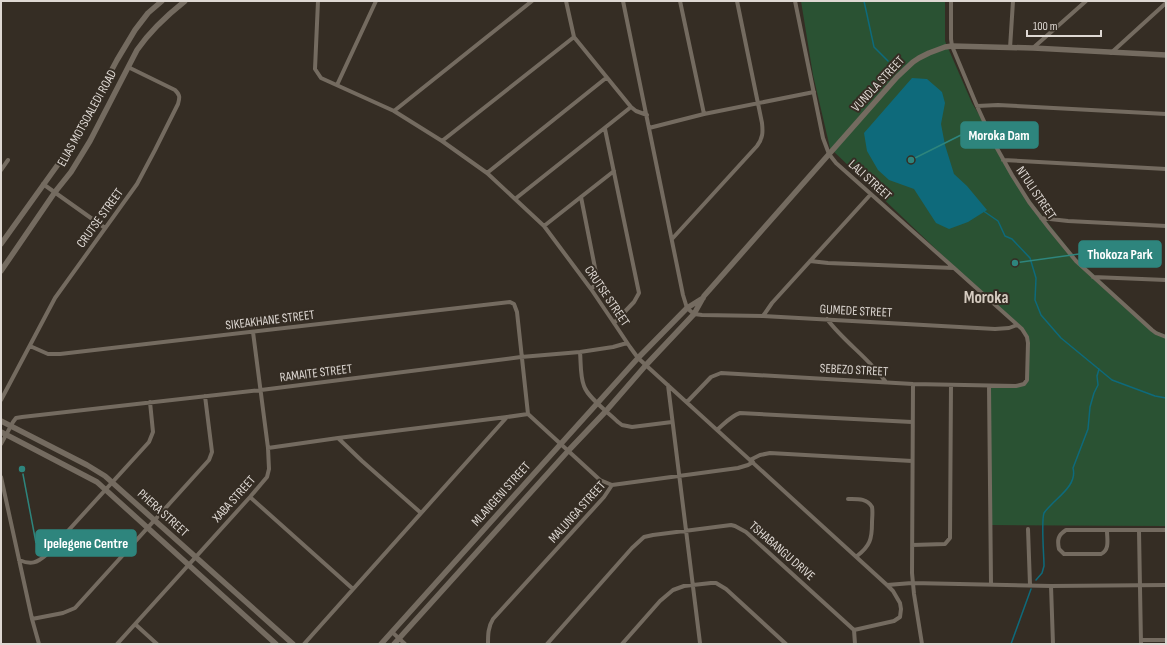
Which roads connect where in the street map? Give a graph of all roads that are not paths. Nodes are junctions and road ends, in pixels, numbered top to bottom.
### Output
1 (162, 1) edge
2 (185, 1) edge
3 (318, 1) edge
4 (376, 1) edge
5 (532, 1) edge
6 (566, 1) edge
7 (623, 1) edge
8 (680, 1) edge
9 (737, 1) edge
10 (795, 1) edge
11 (951, 1) edge
12 (1013, 1) edge
13 (1086, 1) edge
14 (1166, 3) edge
15 (574, 37) junction
16 (952, 46) junction
17 (1010, 48) junction
18 (1033, 48) junction
19 (1111, 53) junction
20 (1166, 56) edge
21 (128, 67) junction
22 (606, 78) junction
23 (337, 85) junction
24 (814, 92) junction
25 (758, 103) junction
26 (977, 106) junction
27 (631, 108) junction
28 (394, 111) junction
29 (704, 114) junction
30 (1166, 114) edge
31 (647, 115) junction
32 (649, 128) junction
33 (605, 129) junction
34 (442, 142) junction
35 (828, 154) junction
36 (8, 160) dead end
37 (1003, 160) junction
38 (1166, 169) edge
39 (1, 170) edge
40 (614, 171) junction
41 (487, 173) junction
42 (43, 184) junction
43 (55, 192) junction
44 (871, 194) junction
45 (581, 197) junction
46 (516, 200) junction
47 (1041, 218) junction
48 (544, 226) junction
49 (1166, 226) edge
50 (105, 228) junction
51 (672, 239) junction
52 (1, 244) edge
53 (810, 261) junction
54 (954, 268) junction
55 (1, 269) edge
56 (1093, 277) junction
57 (1166, 280) edge
58 (591, 289) junction
59 (704, 296) junction
60 (687, 308) junction
61 (694, 314) junction
62 (763, 316) junction
63 (827, 319) junction
64 (614, 323) junction
65 (1017, 325) junction
66 (253, 332) junction
67 (1166, 337) edge
68 (626, 343) junction
69 (30, 346) junction
70 (580, 352) junction
71 (521, 357) junction
72 (638, 358) junction
73 (646, 365) junction
74 (1027, 378) joint
75 (885, 381) junction
76 (913, 384) junction
77 (668, 385) junction
78 (951, 385) junction
79 (989, 386) junction
80 (261, 390) junction
81 (205, 396) junction
82 (1, 400) edge
83 (150, 402) junction
84 (687, 402) junction
85 (598, 404) junction
86 (606, 411) junction
87 (528, 414) junction
88 (507, 417) junction
89 (1, 422) edge
90 (672, 422) junction
91 (912, 422) junction
92 (11, 426) junction
93 (717, 430) junction
94 (4, 433) edge
95 (338, 438) junction
96 (1, 444) edge
97 (561, 444) junction
98 (268, 448) junction
99 (568, 451) junction
100 (751, 461) junction
101 (912, 461) junction
102 (678, 476) junction
103 (1, 477) edge
104 (113, 482) junction
105 (612, 485) junction
106 (106, 490) junction
107 (250, 497) junction
108 (848, 499) dead end
109 (421, 513) junction
110 (154, 519) junction
111 (147, 528) junction
112 (1028, 529) dead end
113 (1166, 530) edge
114 (685, 531) junction
115 (1107, 531) junction
116 (1139, 531) junction
117 (912, 545) junction
118 (857, 556) junction
119 (196, 557) junction
120 (20, 560) junction
121 (188, 565) junction
122 (912, 583) junction
123 (990, 584) junction
124 (693, 585) junction
125 (887, 585) junction
126 (1030, 585) junction
127 (1140, 585) junction
128 (1166, 585) edge
129 (1052, 586) junction
130 (353, 589) junction
131 (32, 619) junction
132 (135, 624) junction
133 (854, 630) junction
134 (392, 632) junction
135 (399, 638) junction
136 (1166, 640) edge
137 (1141, 642) edge
138 (39, 644) edge
139 (117, 644) edge
140 (157, 644) edge
141 (276, 644) edge
142 (293, 644) edge
143 (304, 644) edge
144 (381, 644) edge
145 (394, 644) edge
146 (406, 644) edge
147 (488, 644) edge
148 (547, 644) edge
149 (622, 644) edge
150 (700, 644) edge
151 (786, 644) edge
152 (855, 644) edge
153 (922, 644) edge
154 (1053, 644) edge

1 - 42 street, ELIAS MOTSOALEDI ROAD
2 - 21 street, ELIAS MOTSOALEDI ROAD
3 - 23 street, CRUTSE STREET
4 - 23 street
5 - 28 street
6 - 15 street
7 - 31 street
8 - 29 street
9 - 25 street
10 - 24 street, LALI STREET
11 - 16 street, NTULI STREET
12 - 17 street
13 - 18 street
14 - 19 street
15 - 22 street
15 - 34 street
16 - 17 street, VUNDLA STREET
16 - 26 street, NTULI STREET
16 - 35 street, VUNDLA STREET
17 - 18 street, VUNDLA STREET
18 - 19 street, VUNDLA STREET
19 - 20 street, VUNDLA STREET
21 - 43 street, ELIAS MOTSOALEDI ROAD
21 - 50 street, CRUTSE STREET
22 - 27 street
22 - 41 street
23 - 28 street, CRUTSE STREET
24 - 25 street
24 - 35 street, LALI STREET
25 - 29 street
25 - 51 street
26 - 30 street
26 - 37 street, NTULI STREET
27 - 31 street
27 - 33 street
28 - 34 street, CRUTSE STREET
29 - 32 street
31 - 32 street
32 - 51 street
33 - 40 street
33 - 46 street
34 - 41 street, CRUTSE STREET
35 - 44 street, LALI STREET
35 - 59 street, VUNDLA STREET
36 - 39 street
37 - 38 street
37 - 47 street, NTULI STREET
40 - 45 street
40 - 64 street
41 - 46 street, CRUTSE STREET
42 - 43 street
42 - 52 street, ELIAS MOTSOALEDI ROAD
43 - 50 street
43 - 55 street, ELIAS MOTSOALEDI ROAD
44 - 53 street
44 - 54 street, LALI STREET
45 - 48 street
45 - 58 street
46 - 48 street, CRUTSE STREET
47 - 49 street
47 - 56 street, NTULI STREET
48 - 58 street, CRUTSE STREET
50 - 69 street, CRUTSE STREET
51 - 60 street
53 - 54 street
53 - 62 street
54 - 65 street, LALI STREET
56 - 57 street
56 - 67 street, NTULI STREET
58 - 64 street, CRUTSE STREET
59 - 60 street, VUNDLA STREET
59 - 61 street, VUNDLA STREET
60 - 61 street
60 - 72 street, VUNDLA STREET
61 - 62 street, GUMEDE STREET
61 - 73 street, VUNDLA STREET
62 - 63 street, GUMEDE STREET
63 - 65 street, GUMEDE STREET
63 - 75 street
64 - 68 street, CRUTSE STREET
65 - 74 street, LALI STREET
66 - 69 street, SIKEAKHANE STREET
66 - 71 street, SIKEAKHANE STREET
66 - 80 street, XABA STREET
68 - 70 street, RAMAITE STREET
68 - 72 street, CRUTSE STREET
69 - 82 street, CRUTSE STREET
70 - 71 street, RAMAITE STREET
70 - 85 street
71 - 80 street, RAMAITE STREET
71 - 87 street
72 - 73 street, CRUTSE STREET
72 - 85 street, MLANGENI STREET
73 - 77 street, CRUTSE STREET
73 - 86 street, MLANGENI STREET
74 - 79 street, SEBEZO STREET
75 - 76 street, SEBEZO STREET
75 - 84 street, SEBEZO STREET
76 - 78 street, SEBEZO STREET
76 - 91 street
77 - 84 street, CRUTSE STREET
77 - 90 street
78 - 79 street, SEBEZO STREET
78 - 117 street
79 - 123 street
80 - 81 street, RAMAITE STREET
80 - 98 street, XABA STREET
81 - 83 street, RAMAITE STREET
81 - 110 street
83 - 92 street, RAMAITE STREET
83 - 104 street
84 - 93 street, CRUTSE STREET
85 - 86 street
85 - 97 street, MLANGENI STREET
86 - 90 street
86 - 99 street, MLANGENI STREET
87 - 88 street
87 - 97 street
88 - 95 street
88 - 109 street
89 - 92 street, PHERA STREET
90 - 102 street
91 - 93 street
91 - 101 street
92 - 94 street
92 - 104 street, PHERA STREET
93 - 100 street, CRUTSE STREET
94 - 96 street
94 - 106 street, PHERA STREET
95 - 98 street
95 - 109 street
97 - 99 street
97 - 134 street, MLANGENI STREET
98 - 107 street, XABA STREET
99 - 105 street
99 - 135 street, MLANGENI STREET
100 - 101 street, MALUNGA STREET
100 - 102 street, MALUNGA STREET
100 - 118 street, CRUTSE STREET
101 - 117 street
102 - 105 street, MALUNGA STREET
102 - 114 street
103 - 120 street
104 - 106 street
104 - 110 street, PHERA STREET
105 - 147 street, MALUNGA STREET
106 - 111 street, PHERA STREET
106 - 120 street
107 - 119 street, XABA STREET
107 - 130 street
108 - 118 street
109 - 130 street
110 - 111 street
110 - 119 street, PHERA STREET
111 - 121 street, PHERA STREET
111 - 131 street
112 - 126 street
113 - 116 street
114 - 124 street
114 - 133 street, TSHABANGU DRIVE
114 - 148 street, TSHABANGU DRIVE
115 - 115 street
115 - 116 street
116 - 127 street
117 - 122 street
118 - 125 street, CRUTSE STREET
119 - 121 street, XABA STREET
119 - 142 street, PHERA STREET
120 - 131 street
121 - 132 street, XABA STREET
121 - 141 street, PHERA STREET
122 - 123 street
122 - 125 street
122 - 153 street
123 - 126 street
124 - 149 street
124 - 150 street
124 - 151 street
125 - 133 street, CRUTSE STREET
126 - 129 street
127 - 128 street
127 - 129 street
127 - 137 street
129 - 154 street
130 - 143 street
131 - 138 street
132 - 139 street, XABA STREET
132 - 140 street
133 - 152 street
134 - 135 street
134 - 144 street, MLANGENI STREET
135 - 145 street, MLANGENI STREET
135 - 146 street
136 - 137 street

